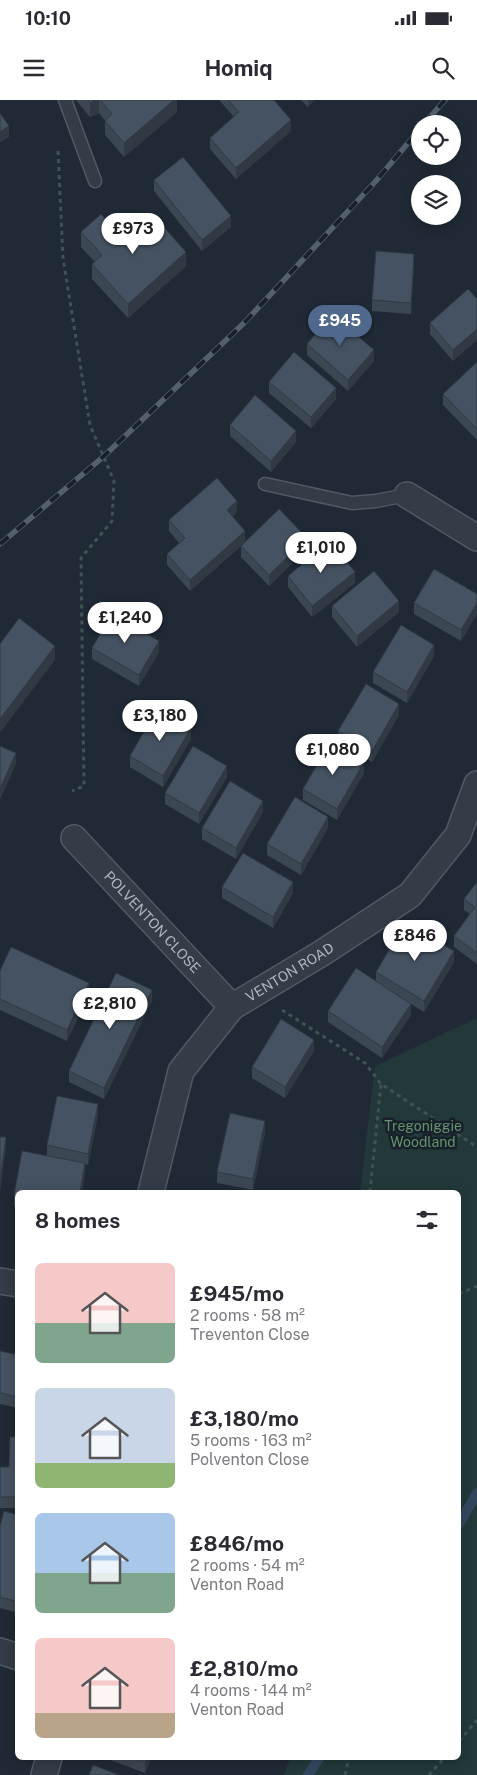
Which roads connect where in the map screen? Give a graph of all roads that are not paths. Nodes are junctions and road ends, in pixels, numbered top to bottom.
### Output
1 (65, 100) edge
2 (95, 181) dead end
3 (265, 484) dead end
4 (407, 495) joint
5 (477, 538) edge
6 (477, 784) edge
7 (74, 838) dead end
8 (232, 1007) junction
9 (152, 1190) edge
10 (0, 1281) edge
11 (15, 1284) edge
12 (0, 1651) edge
13 (15, 1656) edge
14 (48, 1760) edge
15 (44, 1775) edge

1 - 2 lane
3 - 4 lane
4 - 5 street
6 - 8 street, VENTON ROAD
7 - 8 street, POLVENTON CLOSE
8 - 9 street, VENTON ROAD
10 - 11 street
12 - 13 street
14 - 15 street

